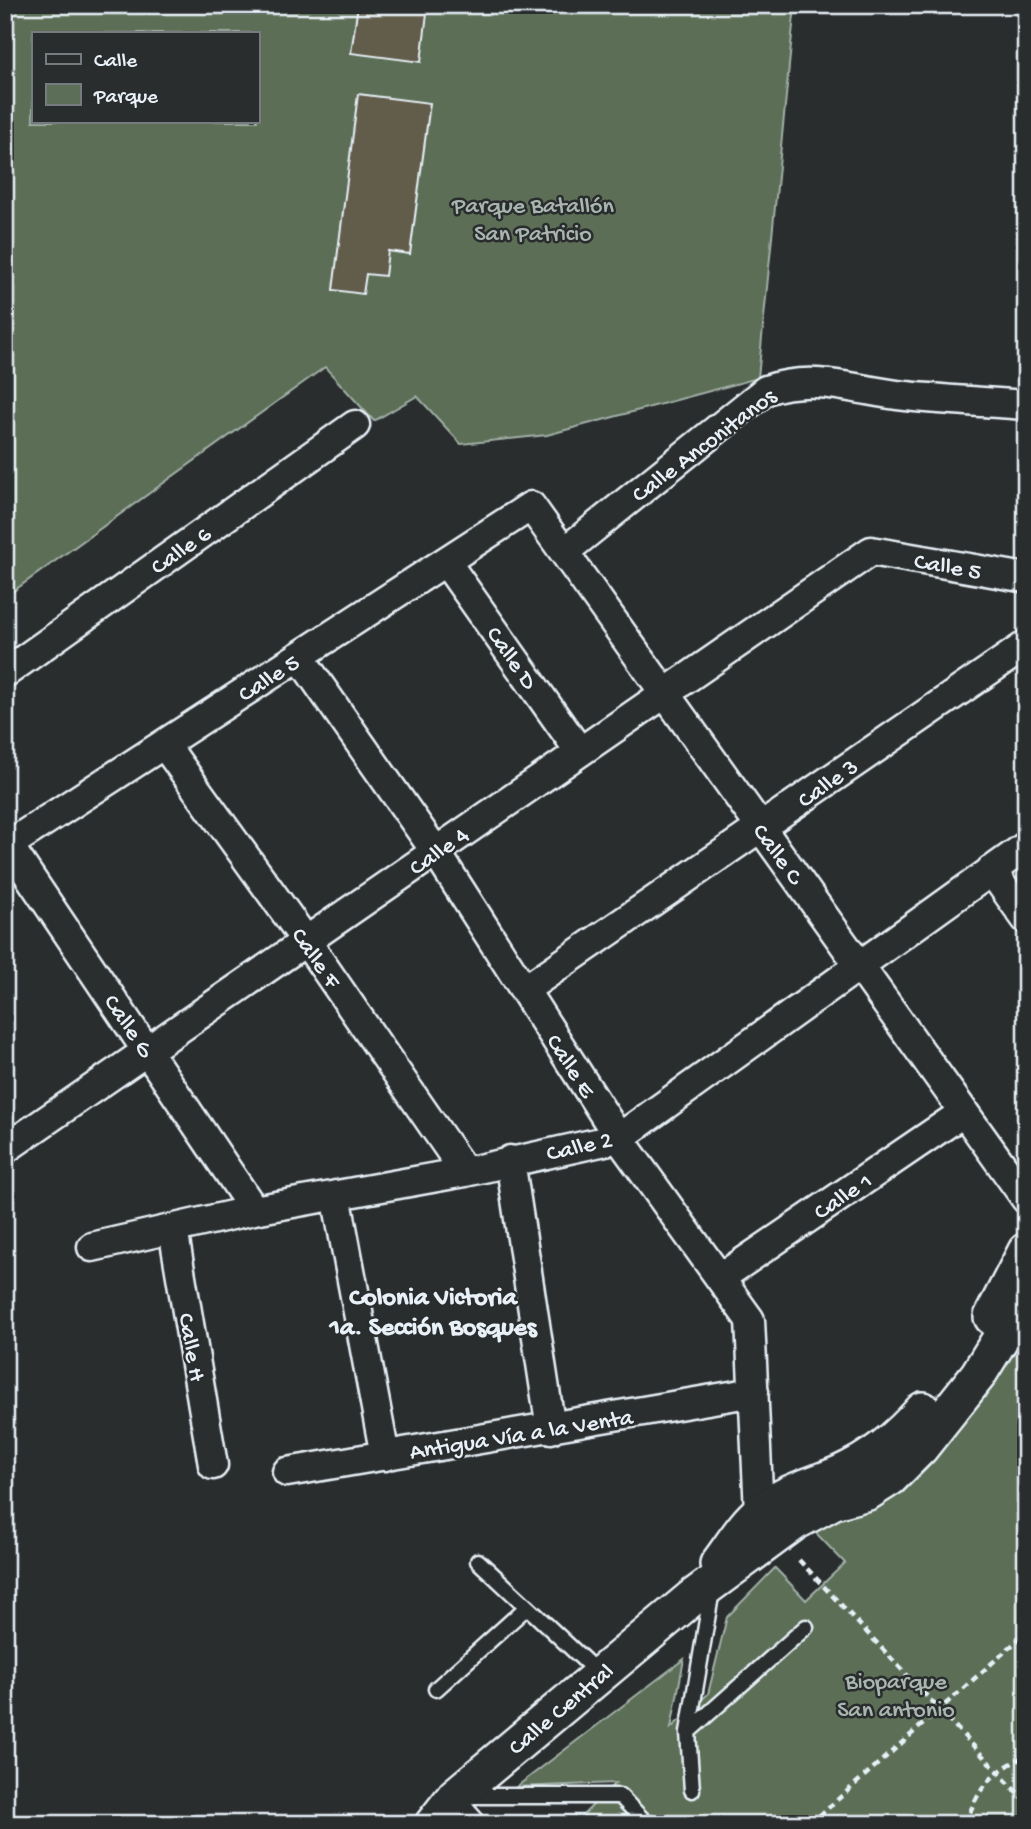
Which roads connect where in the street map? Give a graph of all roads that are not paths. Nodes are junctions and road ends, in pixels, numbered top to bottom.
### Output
1 (1026, 405) edge
2 (355, 425) dead end
3 (531, 506) joint
4 (871, 551) joint
5 (564, 552) junction
6 (446, 562) junction
7 (1026, 579) edge
8 (1026, 645) edge
9 (299, 656) junction
10 (5, 673) edge
11 (665, 694) junction
12 (164, 744) junction
13 (580, 752) junction
14 (761, 828) junction
15 (6, 844) edge
16 (1026, 846) edge
17 (436, 852) junction
18 (991, 870) junction
19 (1026, 919) edge
20 (306, 941) junction
21 (858, 964) junction
22 (524, 990) junction
23 (148, 1051) junction
24 (964, 1112) junction
25 (619, 1138) junction
26 (7, 1145) edge
27 (510, 1160) junction
28 (465, 1172) junction
29 (336, 1195) junction
30 (1026, 1199) edge
31 (254, 1210) junction
32 (173, 1228) junction
33 (92, 1247) dead end
34 (1026, 1251) edge
35 (720, 1278) junction
36 (1026, 1297) edge
37 (754, 1392) junction
38 (551, 1429) junction
39 (385, 1456) junction
40 (213, 1465) dead end
41 (287, 1472) dead end
42 (768, 1524) junction
43 (478, 1561) dead end
44 (705, 1586) junction
45 (527, 1607) junction
46 (806, 1627) dead end
47 (600, 1675) junction
48 (436, 1689) dead end
49 (688, 1732) junction
50 (692, 1790) dead end
51 (456, 1796) junction
52 (433, 1824) edge
53 (480, 1824) edge
54 (647, 1824) edge

1 - 5 street, Calle Anconitanos
2 - 10 street, Calle 6
3 - 5 street, Calle C
3 - 6 street, Calle 5
4 - 7 street, Calle 5
4 - 11 street, Calle 4
5 - 11 street, Calle C
6 - 9 street, Calle 5
6 - 13 street, Calle D
8 - 14 street, Calle 3
9 - 12 street, Calle 5
9 - 17 street, Calle E
11 - 13 street, Calle 4
11 - 14 street, Calle C
12 - 15 street, Calle 5
12 - 20 street, Calle F
13 - 17 street, Calle 4
14 - 21 street, Calle C
14 - 22 street, Calle 3
15 - 23 street, Calle G
16 - 18 street, Calle 2
17 - 20 street, Calle 4
17 - 22 street, Calle E
18 - 19 street
18 - 21 street, Calle 2
20 - 23 street, Calle 4
20 - 28 street, Calle F
21 - 24 street, Calle C
21 - 25 street, Calle 2
22 - 25 street, Calle E
23 - 26 street, Calle 4
23 - 31 street, Calle G
24 - 30 street, Calle C
24 - 35 street, Calle 1
25 - 27 street, Calle 2
25 - 35 street, Calle E
27 - 28 street, Calle 2
27 - 38 street
28 - 29 street, Calle 2
29 - 31 street, Calle 2
29 - 39 street
31 - 32 street, Calle 2
32 - 33 street, Calle 2
32 - 40 street, Calle H
34 - 42 street
35 - 37 street, Calle E
36 - 42 street
37 - 38 street, Antigua Vía a la Venta
37 - 42 street, Calle E
38 - 39 street, Antigua Vía a la Venta
39 - 41 street, Antigua Vía a la Venta
42 - 44 street, Calle Central
43 - 45 lane
44 - 47 street, Calle Central
44 - 49 lane
45 - 47 lane
45 - 48 lane
46 - 49 lane
47 - 51 street, Calle Central
49 - 50 lane
51 - 52 street, Calle Central
51 - 53 lane
51 - 54 lane

